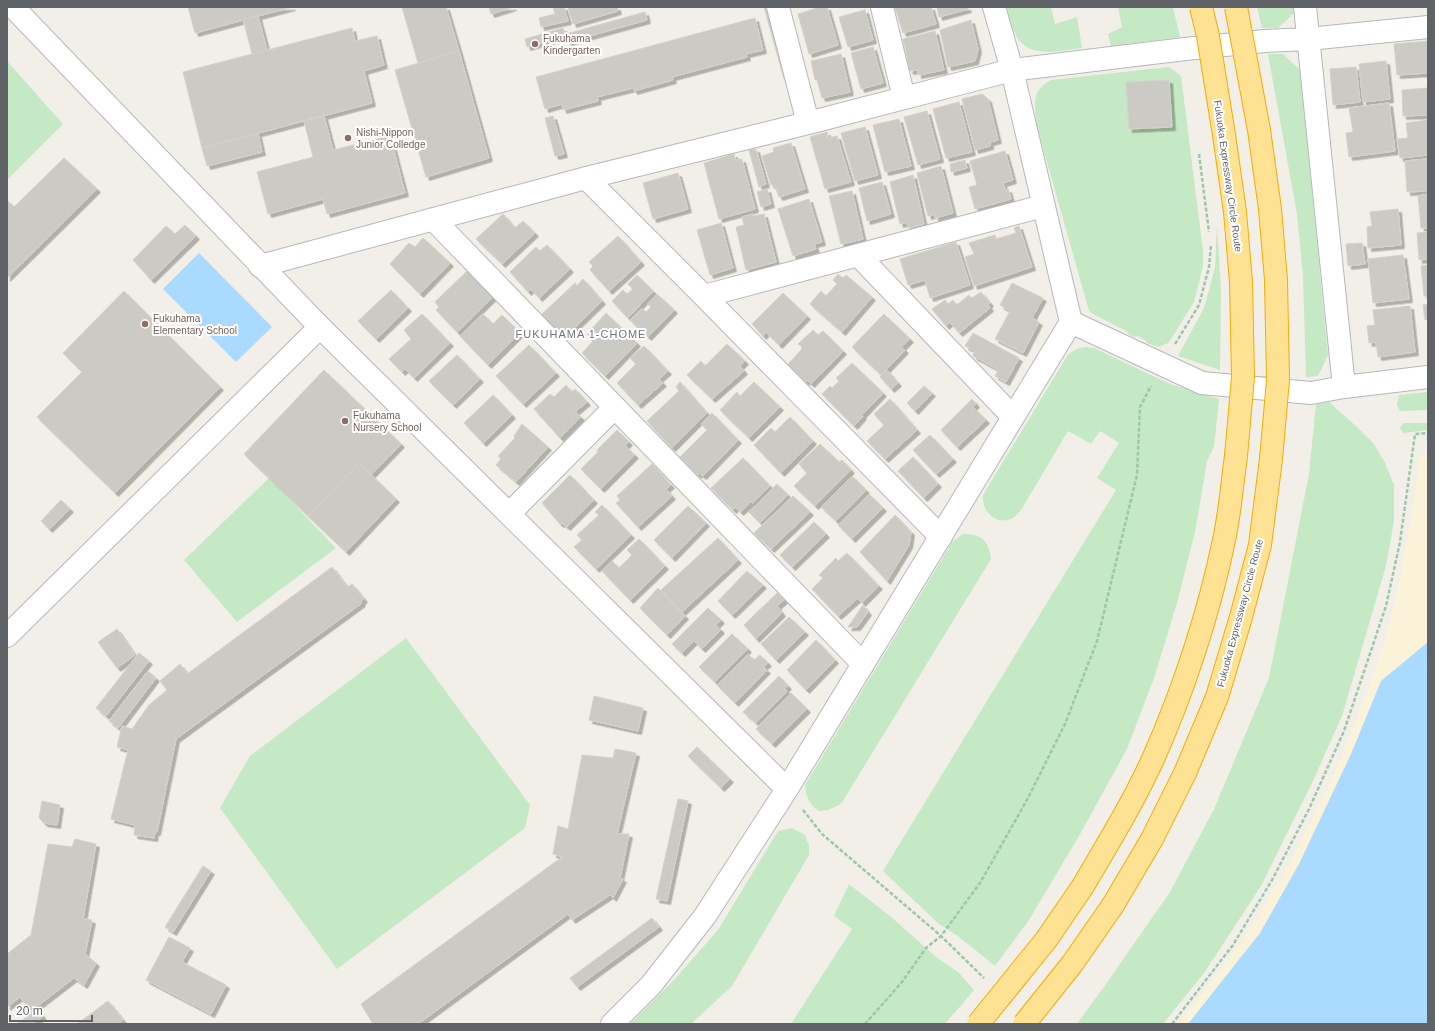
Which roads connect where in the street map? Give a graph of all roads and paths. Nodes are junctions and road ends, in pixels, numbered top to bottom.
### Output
1 (13, 7) edge
2 (778, 7) edge
3 (882, 7) edge
4 (994, 7) edge
5 (1201, 7) edge
6 (1236, 7) edge
7 (1304, 7) edge
8 (1428, 27) edge
9 (1308, 40) junction
10 (1012, 70) junction
11 (904, 98) junction
12 (808, 123) junction
13 (1199, 152) dead end
14 (586, 178) junction
15 (1043, 206) junction
16 (433, 219) junction
17 (1210, 236) dead end
18 (1211, 244) dead end
19 (858, 255) junction
20 (260, 266) junction
21 (704, 296) junction
22 (1071, 322) junction
23 (320, 327) junction
24 (1162, 364) junction
25 (1428, 377) edge
26 (1344, 387) junction
27 (615, 407) junction
28 (1013, 417) junction
29 (1428, 433) edge
30 (510, 514) junction
31 (941, 537) junction
32 (7, 636) edge
33 (863, 664) junction
34 (788, 789) junction
35 (941, 936) junction
36 (985, 978) dead end
37 (612, 1024) edge
38 (866, 1024) edge
39 (978, 1024) edge
40 (1024, 1024) edge
41 (1172, 1024) edge

1 - 20 street
2 - 12 street
3 - 11 street
4 - 10 street
5 - 39 highway, Fukuoka Expressway Circle Route, bridge
6 - 40 highway, Fukuoka Expressway Circle Route, bridge
7 - 9 street
8 - 9 street
9 - 10 street
9 - 26 street
10 - 11 street
10 - 15 street
11 - 12 street
12 - 14 street
13 - 17 path
14 - 16 street
14 - 21 street
15 - 19 street
15 - 22 street
16 - 20 street
16 - 27 street
18 - 24 path
19 - 21 street
19 - 28 street
20 - 23 street
21 - 31 street
22 - 24 street
22 - 28 street
23 - 30 street
23 - 32 street
24 - 26 street
24 - 35 path
25 - 26 street
27 - 30 street
27 - 33 street
28 - 31 street
29 - 41 path
30 - 34 street
31 - 33 street
33 - 34 street
34 - 35 path
34 - 37 street
35 - 36 path
35 - 38 path

